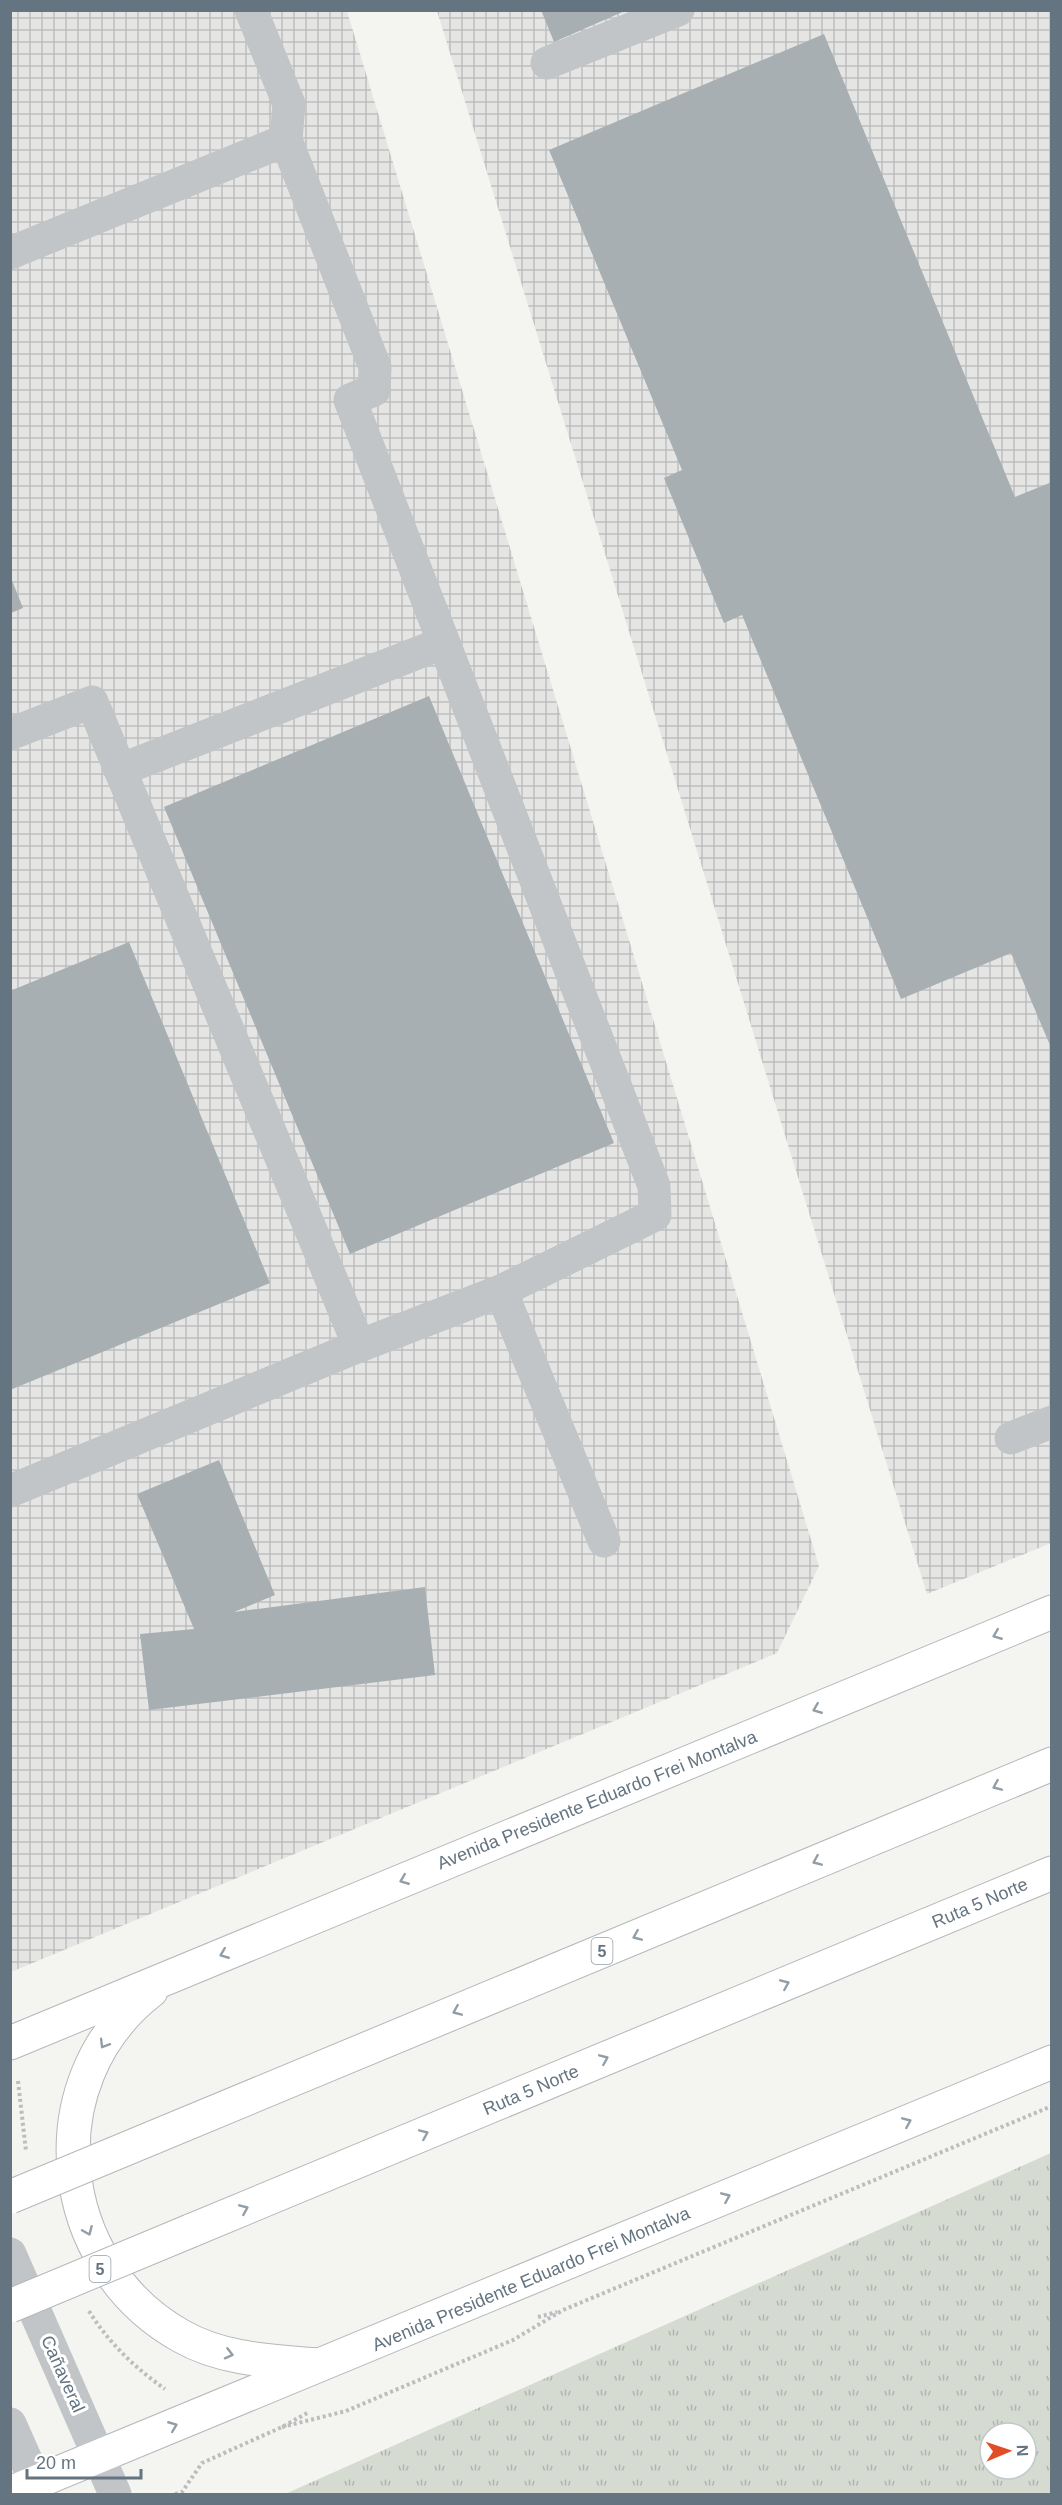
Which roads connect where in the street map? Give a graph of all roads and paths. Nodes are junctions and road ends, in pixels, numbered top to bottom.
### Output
1 (251, 10) edge
2 (678, 10) edge
3 (547, 63) dead end
4 (286, 140) junction
5 (10, 253) edge
6 (442, 643) junction
7 (10, 734) edge
8 (120, 770) junction
9 (501, 1291) junction
10 (359, 1346) junction
11 (1052, 1422) edge
12 (1011, 1438) dead end
13 (10, 1491) edge
14 (604, 1541) dead end
15 (1052, 1612) edge
16 (1052, 1764) edge
17 (1052, 1873) edge
18 (174, 1974) junction
19 (10, 2043) edge
20 (1052, 2062) edge
21 (1052, 2106) edge
22 (10, 2197) edge
23 (10, 2254) edge
24 (10, 2306) edge
25 (323, 2365) junction
26 (10, 2424) edge
27 (99, 2457) junction
28 (29, 2490) edge
29 (115, 2494) edge
30 (175, 2494) edge

1 - 4 street
2 - 3 street
4 - 5 street
4 - 6 street
6 - 8 street
6 - 9 street
7 - 8 street
8 - 10 street
9 - 10 street
9 - 14 street
10 - 13 street
11 - 12 street
15 -> 18 main road, Avenida Presidente Eduardo Frei Montalva
16 -> 22 main road, 5, bridge
24 -> 17 main road, Ruta 5 Norte / 5, bridge
18 - 19 main road, Avenida Presidente Eduardo Frei Montalva
18 -> 25 main road
25 -> 20 main road, Avenida Presidente Eduardo Frei Montalva
21 - 30 path
23 - 27 street, Cañaveral
27 -> 25 main road, Avenida Presidente Eduardo Frei Montalva
26 - 28 street
27 - 28 main road, Avenida Presidente Eduardo Frei Montalva
27 - 29 street, Cañaveral

